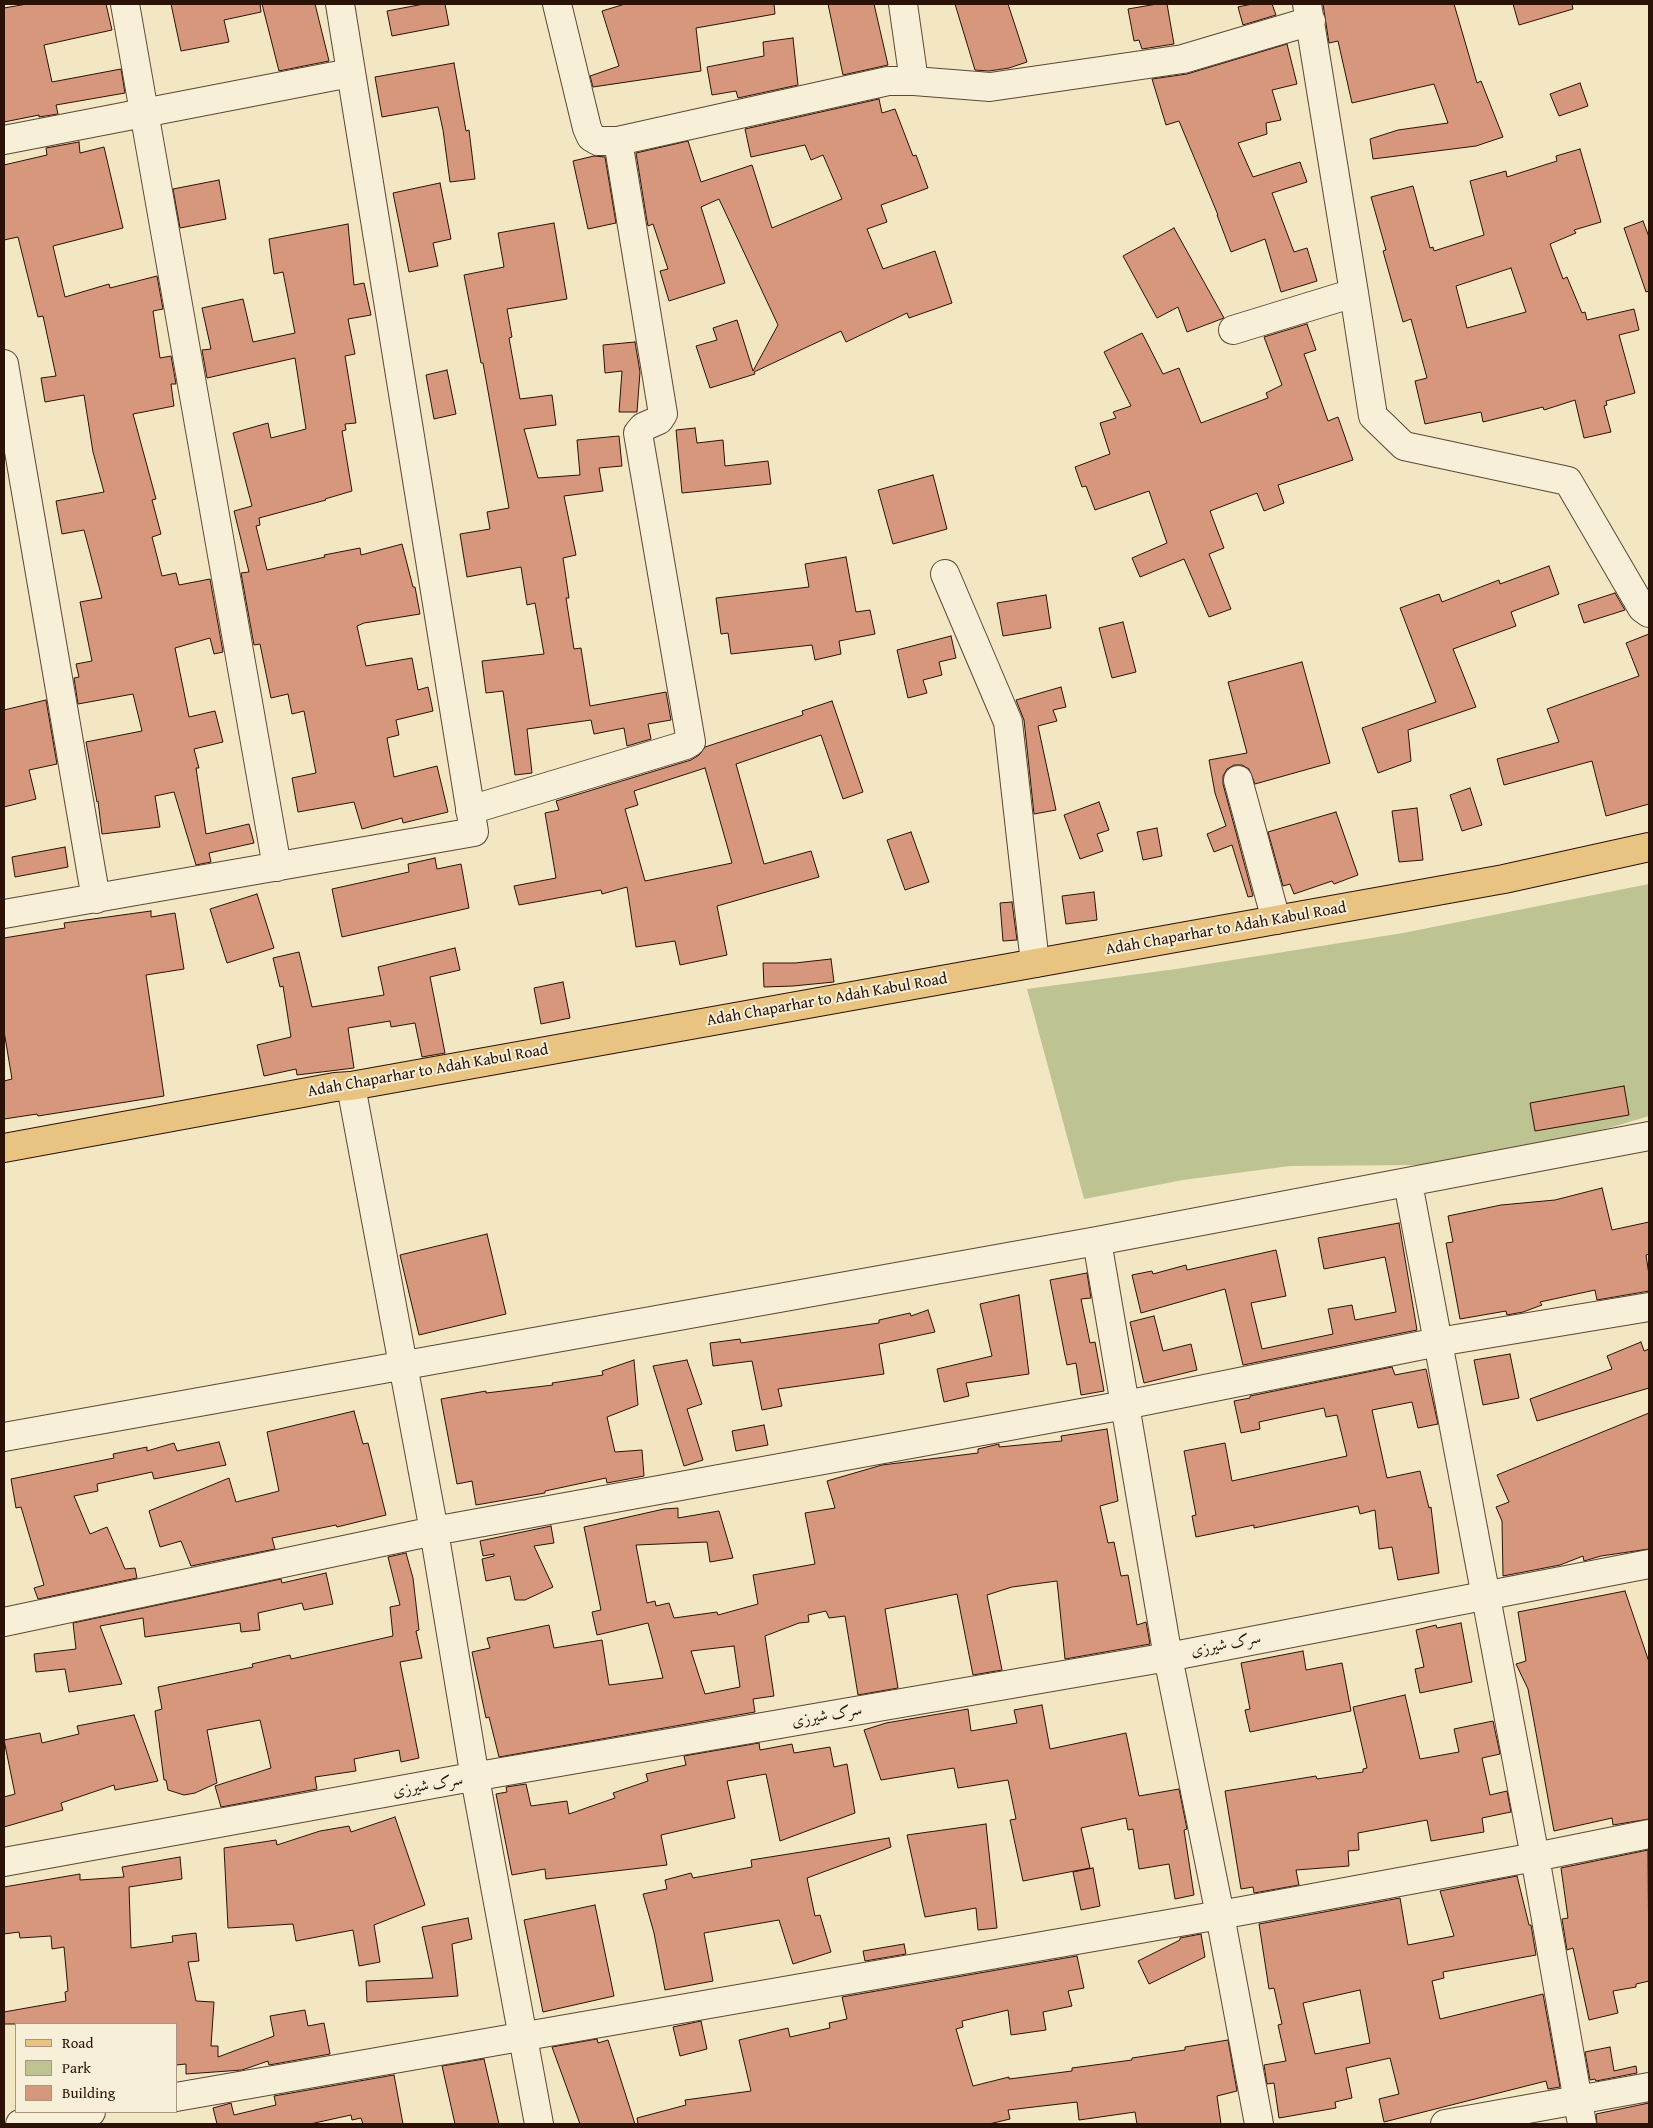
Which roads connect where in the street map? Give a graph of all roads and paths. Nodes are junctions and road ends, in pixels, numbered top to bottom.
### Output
1 (125, 4) edge
2 (340, 4) edge
3 (557, 4) edge
4 (903, 4) edge
5 (1309, 12) edge
6 (350, 74) junction
7 (914, 81) junction
8 (145, 113) junction
9 (4, 140) edge
10 (618, 141) junction
11 (1354, 293) junction
12 (1233, 330) dead end
13 (4, 364) edge
14 (945, 574) dead end
15 (1649, 613) edge
16 (1238, 780) dead end
17 (470, 810) junction
18 (1649, 847) edge
19 (277, 867) junction
20 (96, 899) junction
21 (4, 914) edge
22 (1276, 920) junction
23 (1035, 964) junction
24 (343, 1086) junction
25 (1649, 1136) edge
26 (4, 1148) edge
27 (1408, 1183) junction
28 (1097, 1241) junction
29 (1649, 1307) edge
30 (1438, 1342) junction
31 (395, 1366) junction
32 (1125, 1406) junction
33 (4, 1437) edge
34 (425, 1533) junction
35 (1649, 1564) edge
36 (1484, 1595) junction
37 (4, 1622) edge
38 (1168, 1657) junction
39 (468, 1778) junction
40 (1649, 1834) edge
41 (1535, 1857) junction
42 (4, 1862) edge
43 (1220, 1915) junction
44 (517, 2038) junction
45 (1649, 2087) edge
46 (178, 2097) edge
47 (1579, 2112) edge
48 (86, 2113) edge
49 (20, 2124) edge
50 (525, 2124) edge
51 (538, 2124) edge
52 (1259, 2124) edge
53 (1445, 2124) edge

1 - 8 street
2 - 6 street
3 - 10 street
4 - 7 street
5 - 7 street
5 - 11 street
6 - 8 street
6 - 17 street
7 - 10 street
8 - 9 street
8 - 19 street
10 - 17 street
11 - 12 street
11 - 15 street
13 - 20 street
14 - 23 street
16 - 22 street
17 - 19 street
18 - 22 main road, Adah Chaparhar to Adah Kabul Road
19 - 20 street
20 - 21 street
22 - 23 main road, Adah Chaparhar to Adah Kabul Road
23 - 24 main road, Adah Chaparhar to Adah Kabul Road
24 - 26 main road, Adah Chaparhar to Adah Kabul Road
24 - 31 street
25 - 27 street
27 - 28 street
27 - 30 street
28 - 31 street
28 - 32 street
29 - 30 street
30 - 32 street
30 - 36 street
31 - 33 street
31 - 34 street
32 - 34 street
32 - 38 street
34 - 37 street
34 - 39 street
35 - 36 street, سرک شیرزی
36 - 38 street, سرک شیرزی
36 - 41 street
38 - 39 street, سرک شیرزی
38 - 43 street
39 - 42 street, سرک شیرزی
39 - 44 street
40 - 41 street
41 - 43 street
41 - 47 street
43 - 44 street
43 - 52 street
44 - 46 street
44 - 50 street
44 - 51 street
45 - 47 street
47 - 53 street
48 - 49 street

